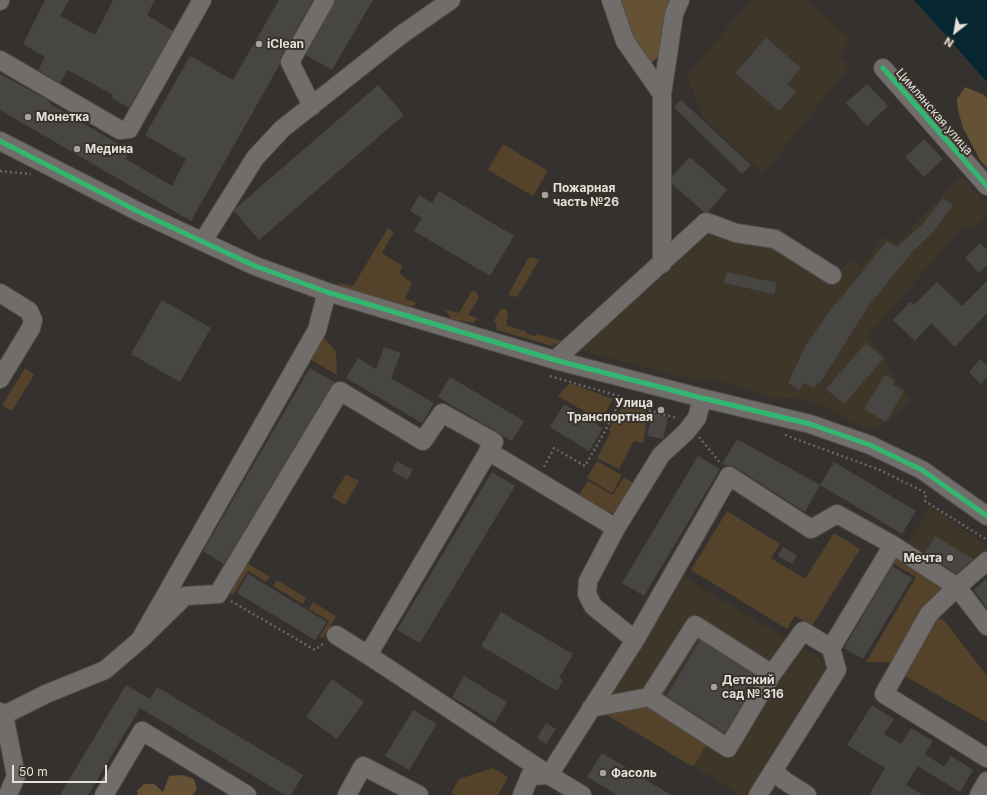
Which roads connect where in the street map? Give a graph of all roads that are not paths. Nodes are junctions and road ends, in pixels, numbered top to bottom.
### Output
1 (202, 0) edge
2 (325, 0) edge
3 (451, 0) edge
4 (611, 0) edge
5 (680, 0) edge
6 (0, 60) edge
7 (883, 68) dead end
8 (662, 94) junction
9 (312, 106) junction
10 (0, 142) edge
11 (987, 186) edge
12 (203, 242) junction
13 (662, 264) junction
14 (832, 275) dead end
15 (327, 292) junction
16 (0, 293) edge
17 (555, 360) junction
18 (0, 379) edge
19 (702, 398) junction
20 (488, 452) junction
21 (987, 516) edge
22 (616, 528) junction
23 (893, 545) junction
24 (987, 561) edge
25 (957, 587) junction
26 (987, 626) edge
27 (336, 635) road end
28 (140, 640) junction
29 (635, 640) junction
30 (831, 648) junction
31 (368, 655) junction
32 (772, 674) junction
33 (648, 697) junction
34 (592, 708) junction
35 (1, 715) edge
36 (987, 758) edge
37 (773, 771) junction
38 (549, 775) junction
39 (987, 781) edge
40 (8, 795) edge
41 (104, 795) edge
42 (247, 795) edge
43 (346, 795) edge
44 (419, 795) edge
45 (522, 795) edge
46 (582, 795) edge
47 (758, 795) edge
48 (807, 795) edge
49 (979, 795) edge

1 - 6 street
2 - 9 street
3 - 9 street
4 - 8 street
5 - 8 street
7 - 11 street, Цимлянская улица
8 - 13 street
9 - 12 street
10 - 12 street
12 - 15 street
13 - 14 street
13 - 17 street
15 - 17 street
15 - 28 street
16 - 18 street
17 - 19 street
19 - 21 street
19 - 22 street
20 - 22 street
20 - 28 street
20 - 31 street
22 - 29 street
23 - 25 street
23 - 29 street
23 - 30 street
24 - 25 street
25 - 26 street
25 - 36 street
27 - 31 street
28 - 35 street
29 - 34 street
30 - 32 street
30 - 37 street
31 - 38 street
32 - 33 street
32 - 33 street
33 - 34 street
34 - 38 street
35 - 40 street
37 - 47 street
37 - 48 street
38 - 45 street
38 - 46 street
39 - 49 street
41 - 42 street
43 - 44 street

